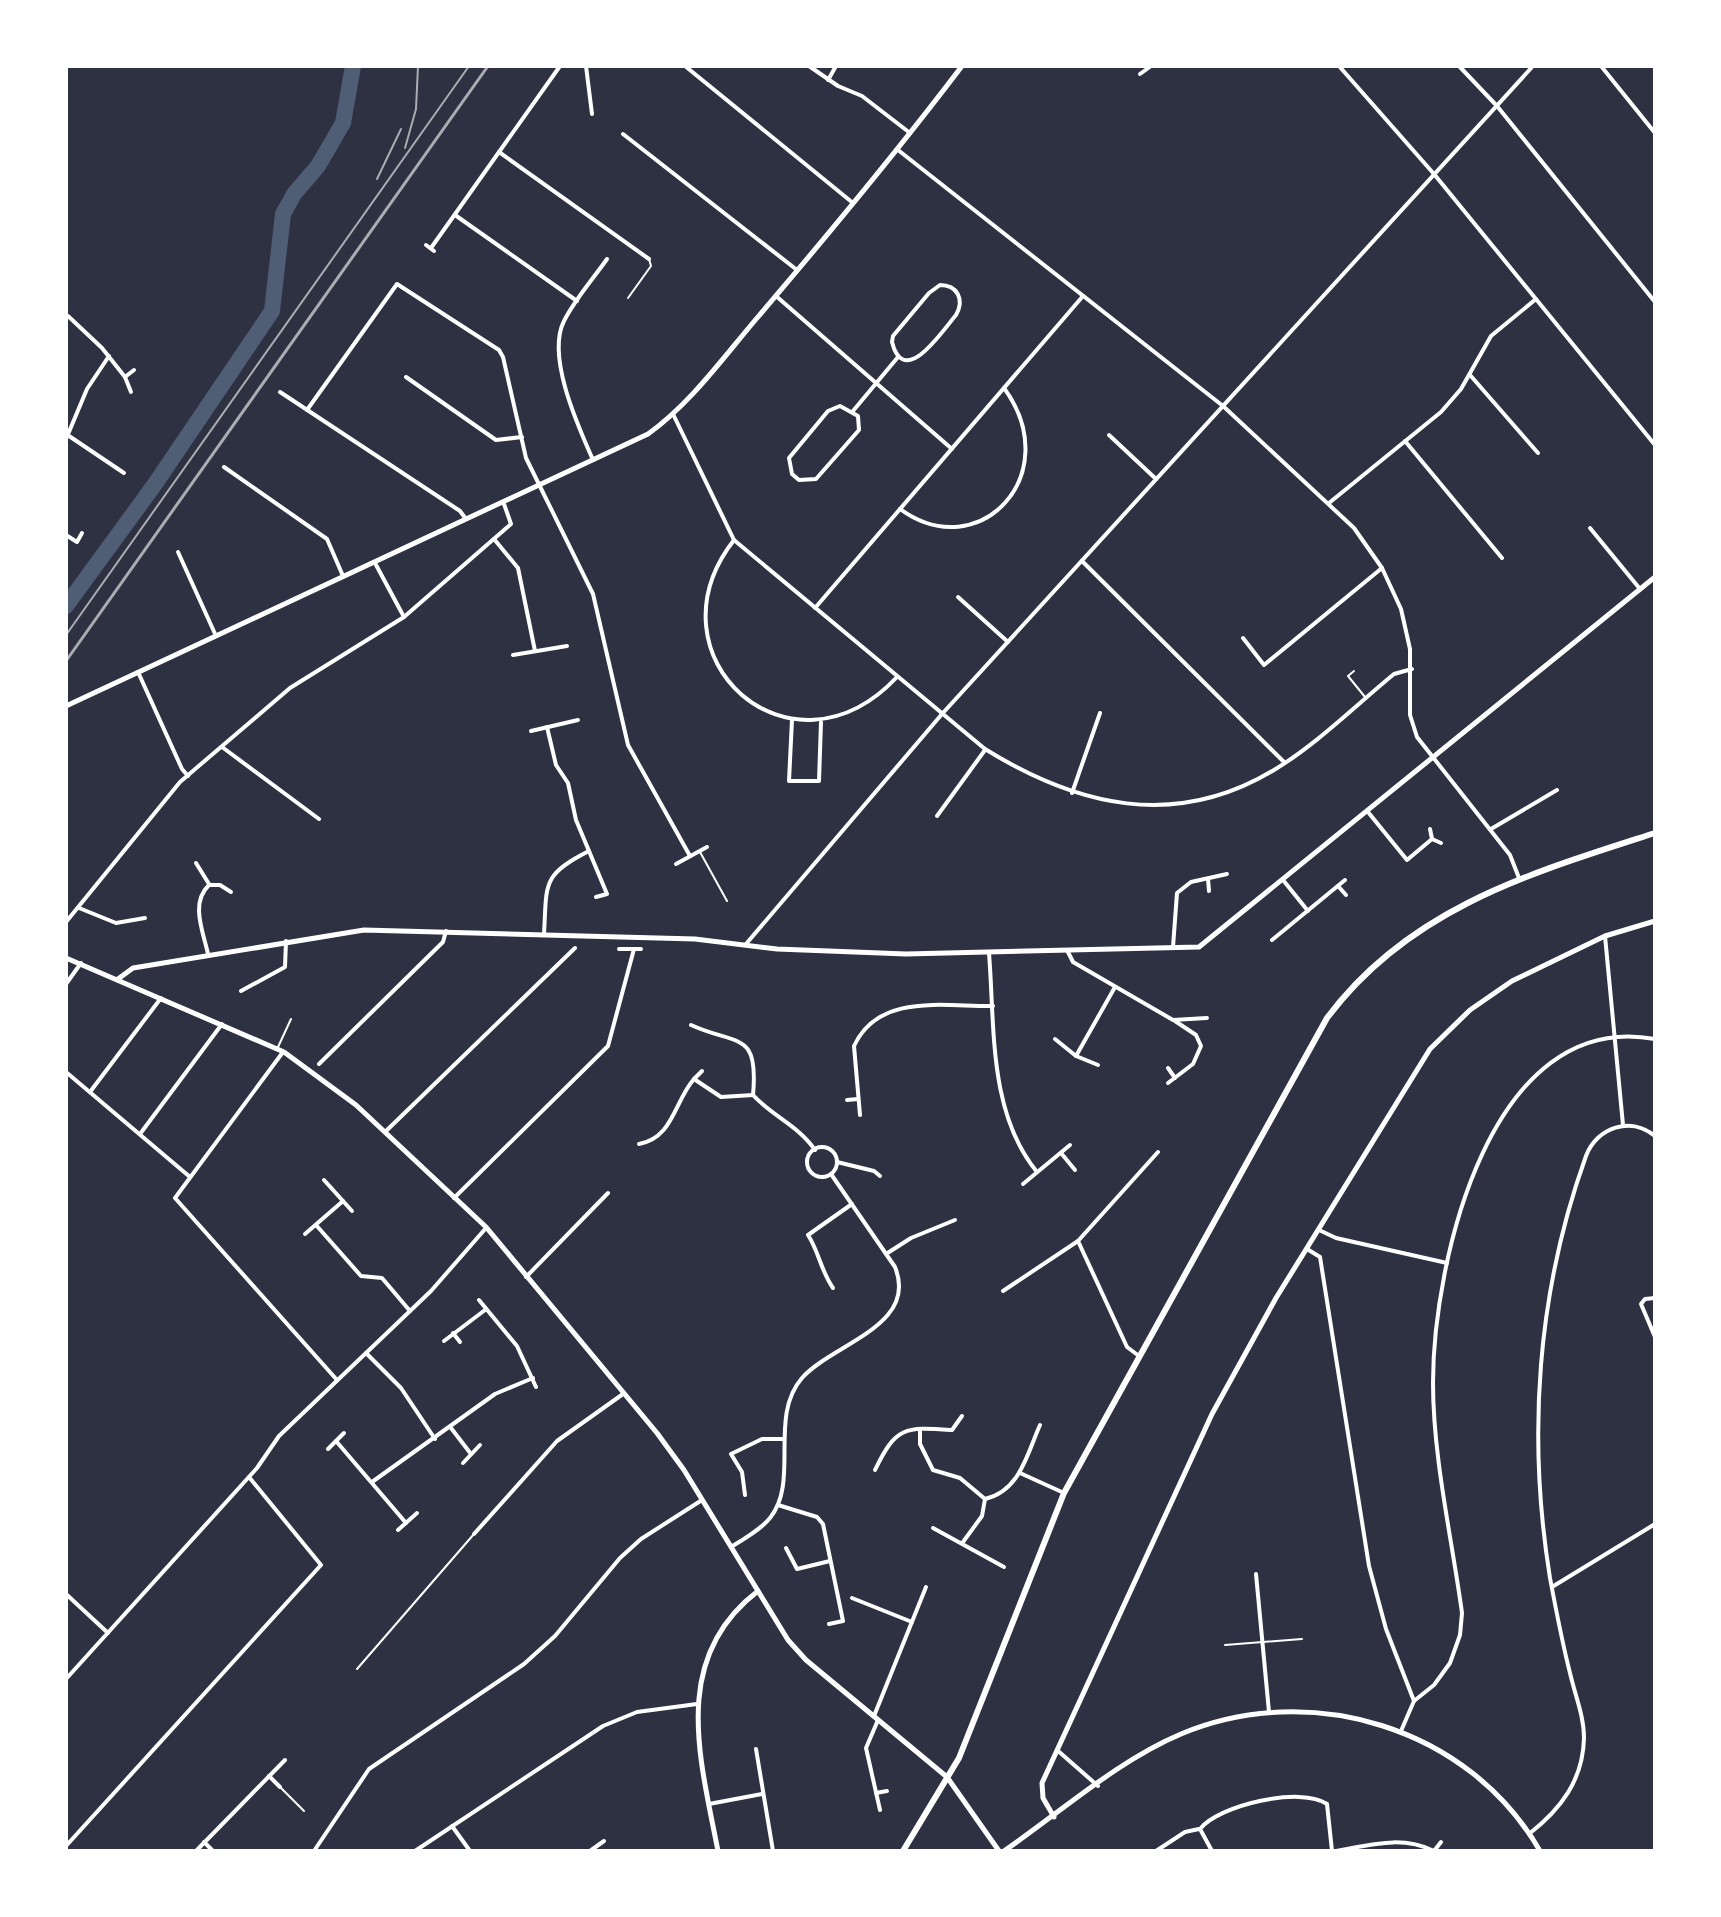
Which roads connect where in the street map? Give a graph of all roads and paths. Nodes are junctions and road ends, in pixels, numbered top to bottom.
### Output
1 (560, 66) edge
2 (586, 66) edge
3 (685, 66) edge
4 (809, 66) edge
5 (836, 66) edge
6 (962, 66) edge
7 (1151, 66) edge
8 (1339, 66) edge
9 (1459, 66) edge
10 (1533, 66) edge
11 (1601, 66) edge
12 (1140, 74) dead end
13 (828, 80) junction
14 (1497, 106) junction
15 (592, 114) dead end
16 (910, 133) junction
17 (1655, 133) edge
18 (623, 134) dead end
19 (898, 150) junction
20 (499, 152) junction
21 (1434, 174) junction
22 (853, 203) junction
23 (455, 215) junction
24 (647, 244) dead end
25 (430, 248) dead end
26 (641, 253) junction
27 (607, 259) dead end
28 (649, 259) joint
29 (797, 270) junction
30 (776, 296) junction
31 (1083, 296) junction
32 (628, 298) dead end
33 (1536, 299) junction
34 (577, 301) junction
35 (1655, 302) edge
36 (76, 312) dead end
37 (67, 317) edge
38 (109, 356) junction
39 (898, 357) junction
40 (134, 370) dead end
41 (422, 375) dead end
42 (1470, 375) junction
43 (125, 377) junction
44 (406, 377) dead end
45 (416, 383) junction
46 (876, 384) junction
47 (1004, 388) junction
48 (131, 392) dead end
49 (280, 392) dead end
50 (1223, 406) junction
51 (307, 410) junction
52 (853, 411) junction
53 (673, 414) junction
54 (1109, 435) dead end
55 (522, 437) junction
56 (67, 438) edge
57 (1405, 441) junction
58 (1655, 445) edge
59 (952, 449) junction
60 (1538, 453) dead end
61 (594, 462) junction
62 (239, 465) dead end
63 (224, 467) dead end
64 (124, 473) dead end
65 (233, 473) junction
66 (1156, 479) junction
67 (543, 486) junction
68 (1329, 503) junction
69 (504, 504) junction
70 (900, 509) junction
71 (467, 521) junction
72 (1590, 528) dead end
73 (82, 533) dead end
74 (66, 535) edge
75 (494, 539) junction
76 (734, 540) junction
77 (178, 552) dead end
78 (1502, 558) dead end
79 (1082, 561) junction
80 (375, 563) junction
81 (1382, 568) junction
82 (344, 577) junction
83 (1655, 577) edge
84 (1640, 589) junction
85 (958, 597) dead end
86 (815, 608) junction
87 (404, 617) junction
88 (216, 636) junction
89 (1243, 638) dead end
90 (1008, 642) junction
91 (567, 646) dead end
92 (535, 651) junction
93 (513, 655) dead end
94 (1412, 669) junction
95 (1354, 671) dead end
96 (138, 672) junction
97 (897, 677) junction
98 (1365, 697) junction
99 (66, 706) edge
100 (1100, 713) dead end
101 (942, 714) junction
102 (578, 720) dead end
103 (792, 720) junction
104 (822, 721) junction
105 (547, 727) junction
106 (531, 731) dead end
107 (222, 747) junction
108 (985, 749) junction
109 (1433, 758) junction
110 (1285, 763) junction
111 (188, 776) junction
112 (1557, 790) dead end
113 (1072, 793) junction
114 (1368, 812) junction
115 (937, 816) dead end
116 (319, 819) dead end
117 (1430, 829) dead end
118 (1490, 829) junction
119 (1655, 833) edge
120 (1432, 839) junction
121 (1441, 843) dead end
122 (707, 847) dead end
123 (589, 851) junction
124 (700, 851) junction
125 (690, 856) junction
126 (196, 863) dead end
127 (676, 864) dead end
128 (1227, 874) dead end
129 (1519, 878) junction
130 (1208, 879) junction
131 (1283, 880) junction
132 (1345, 880) dead end
133 (209, 885) junction
134 (1338, 886) junction
135 (1209, 891) dead end
136 (231, 892) dead end
137 (1346, 895) dead end
138 (596, 897) dead end
139 (727, 901) dead end
140 (79, 908) junction
141 (1308, 911) junction
142 (145, 918) dead end
143 (1655, 921) edge
144 (66, 922) edge
145 (446, 931) junction
146 (544, 934) junction
147 (1605, 936) junction
148 (1272, 940) dead end
149 (286, 941) junction
150 (746, 944) junction
151 (575, 948) dead end
152 (619, 949) dead end
153 (634, 949) junction
154 (641, 949) dead end
155 (1173, 949) junction
156 (988, 950) junction
157 (1067, 950) junction
158 (208, 954) junction
159 (66, 958) edge
160 (82, 963) junction
161 (118, 979) junction
162 (66, 984) edge
163 (1115, 987) junction
164 (241, 991) dead end
165 (161, 998) junction
166 (993, 1006) junction
167 (1207, 1018) dead end
168 (291, 1019) dead end
169 (1173, 1020) junction
170 (222, 1024) junction
171 (691, 1025) dead end
172 (1615, 1037) junction
173 (1055, 1039) dead end
174 (1655, 1039) edge
175 (280, 1050) junction
176 (1076, 1056) junction
177 (319, 1064) dead end
178 (1098, 1065) dead end
179 (1168, 1068) dead end
180 (702, 1071) dead end
181 (66, 1072) edge
182 (1175, 1078) junction
183 (694, 1079) junction
184 (1168, 1083) dead end
185 (90, 1092) junction
186 (753, 1095) junction
187 (858, 1099) junction
188 (847, 1100) dead end
189 (860, 1115) dead end
190 (1623, 1126) junction
191 (385, 1132) junction
192 (140, 1134) junction
193 (1655, 1136) edge
194 (639, 1144) dead end
195 (1070, 1145) dead end
196 (815, 1150) junction
197 (1158, 1152) dead end
198 (1061, 1153) junction
199 (837, 1162) junction
200 (1075, 1170) dead end
201 (1037, 1172) junction
202 (831, 1174) junction
203 (880, 1176) dead end
204 (190, 1177) junction
205 (324, 1180) dead end
206 (1023, 1184) dead end
207 (608, 1193) dead end
208 (454, 1198) junction
209 (343, 1201) junction
210 (852, 1204) junction
211 (352, 1211) dead end
212 (955, 1220) dead end
213 (316, 1225) junction
214 (486, 1227) junction
215 (1319, 1230) junction
216 (305, 1234) dead end
217 (1078, 1241) junction
218 (1307, 1249) junction
219 (886, 1254) junction
220 (1447, 1263) junction
221 (526, 1277) junction
222 (833, 1288) dead end
223 (1003, 1291) dead end
224 (1655, 1298) edge
225 (479, 1300) dead end
226 (485, 1310) junction
227 (410, 1311) junction
228 (453, 1333) junction
229 (1655, 1337) edge
230 (444, 1341) dead end
231 (460, 1342) dead end
232 (366, 1353) junction
233 (1139, 1356) junction
234 (533, 1378) junction
235 (337, 1380) junction
236 (536, 1387) dead end
237 (623, 1394) junction
238 (962, 1416) dead end
239 (1040, 1425) dead end
240 (451, 1428) junction
241 (920, 1431) junction
242 (344, 1433) dead end
243 (435, 1439) junction
244 (784, 1439) junction
245 (336, 1441) junction
246 (480, 1445) dead end
247 (328, 1449) dead end
248 (471, 1454) junction
249 (463, 1463) dead end
250 (875, 1470) dead end
251 (1020, 1473) junction
252 (249, 1477) junction
253 (372, 1482) junction
254 (1064, 1493) junction
255 (745, 1495) dead end
256 (985, 1499) junction
257 (702, 1500) junction
258 (778, 1505) junction
259 (417, 1513) dead end
260 (406, 1523) junction
261 (1655, 1524) edge
262 (933, 1528) dead end
263 (398, 1530) dead end
264 (474, 1534) joint
265 (963, 1542) junction
266 (731, 1547) junction
267 (786, 1548) dead end
268 (831, 1561) junction
269 (1004, 1567) dead end
270 (1256, 1574) dead end
271 (926, 1587) dead end
272 (1552, 1587) junction
273 (758, 1591) junction
274 (66, 1594) edge
275 (852, 1598) dead end
276 (912, 1622) junction
277 (829, 1624) dead end
278 (108, 1633) junction
279 (1302, 1639) dead end
280 (1263, 1642) junction
281 (1225, 1645) dead end
282 (357, 1669) dead end
283 (66, 1679) edge
284 (1414, 1701) junction
285 (697, 1704) junction
286 (1269, 1712) junction
287 (876, 1717) junction
288 (1401, 1731) junction
289 (756, 1749) dead end
290 (1057, 1750) junction
291 (285, 1760) dead end
292 (269, 1776) junction
293 (947, 1777) junction
294 (1098, 1786) junction
295 (280, 1787) joint
296 (887, 1791) dead end
297 (876, 1793) junction
298 (763, 1794) junction
299 (244, 1802) junction
300 (709, 1804) junction
301 (249, 1807) dead end
302 (880, 1810) dead end
303 (304, 1811) dead end
304 (1054, 1817) junction
305 (452, 1826) junction
306 (1200, 1829) junction
307 (1529, 1834) junction
308 (604, 1841) dead end
309 (204, 1842) junction
310 (1441, 1842) dead end
311 (66, 1846) edge
312 (196, 1851) edge
313 (213, 1851) edge
314 (314, 1851) edge
315 (415, 1851) edge
316 (470, 1851) edge
317 (590, 1851) edge
318 (718, 1851) edge
319 (773, 1851) edge
320 (903, 1851) edge
321 (1001, 1851) edge
322 (1156, 1851) edge
323 (1212, 1851) edge
324 (1334, 1851) edge
325 (1434, 1851) edge
326 (1540, 1851) edge

1 - 20 street
2 - 15 street
3 - 22 street
4 - 13 street
5 - 13 street
6 - 16 street
7 - 12 street
8 - 21 street
9 - 14 street
10 - 14 street
11 - 17 street
13 - 16 street
14 - 21 street
14 - 35 street
16 - 19 street
18 - 29 street
19 - 22 street
19 - 31 street
20 - 23 street
20 - 26 street
21 - 33 street
21 - 50 street
22 - 29 street
23 - 25 street
23 - 34 street
24 - 26 street
26 - 28 street
27 - 34 street
28 - 32 lane
29 - 30 street
30 - 46 street
30 - 53 street
31 - 47 street
31 - 50 street
33 - 42 street
33 - 58 street
34 - 61 street
36 - 37 street
37 - 38 street
38 - 43 street
38 - 56 street
39 - 39 street
39 - 46 street
40 - 43 street
41 - 45 street
42 - 57 street
42 - 60 street
43 - 48 street
44 - 45 street
45 - 55 street
46 - 52 street
46 - 59 street
47 - 59 street
47 - 70 street
49 - 51 street
50 - 66 street
50 - 68 street
51 - 55 street
51 - 71 street
52 - 52 street
53 - 61 street
53 - 76 street
54 - 66 street
55 - 67 street
56 - 64 street
57 - 68 street
57 - 78 street
59 - 70 street
61 - 67 street
62 - 65 street
63 - 65 street
65 - 82 street
66 - 79 street
67 - 69 street
67 - 125 street
68 - 81 street
69 - 71 street
69 - 75 street
70 - 86 street
71 - 80 street
72 - 84 street
73 - 74 street
75 - 87 street
75 - 92 street
76 - 86 street
76 - 103 street
77 - 88 street
79 - 90 street
79 - 110 street
80 - 82 street
80 - 87 street
81 - 89 street
81 - 94 street
82 - 88 street
83 - 84 street
84 - 109 street
85 - 90 street
86 - 97 street
87 - 107 street
88 - 96 street
90 - 101 street
91 - 92 street
92 - 93 street
94 - 98 street
94 - 109 street
95 - 98 lane
96 - 99 street
96 - 111 street
97 - 101 street
97 - 104 street
98 - 110 street
100 - 113 street
101 - 108 street
101 - 150 street
102 - 105 street
103 - 104 street
103 - 104 street
105 - 106 street
105 - 123 street
107 - 111 street
107 - 116 street
108 - 113 street
108 - 115 street
109 - 114 street
109 - 118 street
110 - 113 street
111 - 140 street
112 - 118 street
114 - 120 street
114 - 131 street
117 - 120 street
118 - 129 street
119 - 129 main road
120 - 121 street
122 - 124 street
123 - 138 street
123 - 146 street
124 - 125 street
124 - 139 lane
125 - 127 street
126 - 133 street
128 - 130 street
129 - 233 main road
130 - 135 street
130 - 155 street
131 - 141 street
131 - 155 street
132 - 134 street
133 - 136 street
133 - 158 street
134 - 137 street
134 - 141 street
140 - 142 street
140 - 144 street
141 - 148 street
143 - 147 street
145 - 146 street
145 - 149 street
145 - 177 street
146 - 150 street
147 - 172 street
147 - 215 street
149 - 158 street
149 - 164 street
150 - 156 street
151 - 191 street
152 - 153 street
153 - 154 street
153 - 208 street
155 - 157 street
156 - 157 street
156 - 166 street
157 - 163 street
158 - 161 street
159 - 160 street
160 - 161 street
160 - 162 street
161 - 165 street
163 - 169 street
163 - 176 street
165 - 170 street
165 - 185 street
166 - 187 street
166 - 201 street
167 - 169 street
168 - 175 lane
169 - 182 street
170 - 175 street
170 - 192 street
171 - 186 street
172 - 174 street
172 - 190 street
172 - 220 street
173 - 176 street
175 - 191 street
175 - 204 street
176 - 178 street
179 - 182 street
180 - 183 street
181 - 185 street
182 - 184 street
183 - 186 street
183 - 194 street
185 - 192 street
186 - 196 street
187 - 188 street
187 - 189 street
190 - 193 street
190 - 272 street
191 - 208 street
192 - 204 street
195 - 198 street
196 - 199 street
196 - 202 street
197 - 217 street
198 - 200 street
198 - 201 street
199 - 202 street
199 - 203 street
201 - 206 street
202 - 210 street
204 - 235 street
205 - 209 street
207 - 221 street
208 - 214 street
209 - 211 street
209 - 213 street
210 - 219 street
210 - 222 street
212 - 219 street
213 - 216 street
213 - 227 street
214 - 221 street
214 - 227 street
215 - 218 street
215 - 220 street
217 - 223 street
217 - 233 street
218 - 284 street
218 - 290 street
219 - 244 street
220 - 284 street
221 - 237 street
224 - 229 street
225 - 226 street
226 - 228 street
226 - 234 street
227 - 232 street
228 - 230 street
228 - 231 street
232 - 235 street
232 - 243 street
233 - 254 main road
234 - 236 street
234 - 240 street
235 - 252 street
237 - 257 street
237 - 264 street
238 - 241 street
239 - 251 street
240 - 243 street
240 - 248 street
241 - 250 street
241 - 256 street
242 - 245 street
243 - 253 street
244 - 255 street
244 - 258 street
245 - 247 street
245 - 253 street
246 - 248 street
248 - 249 street
251 - 254 street
251 - 256 street
252 - 278 street
252 - 311 street
253 - 260 street
254 - 293 main road
256 - 265 street
257 - 266 street
257 - 314 street
258 - 266 street
258 - 268 street
259 - 260 street
260 - 263 street
261 - 272 street
262 - 265 street
264 - 282 lane
265 - 269 street
266 - 273 street
267 - 268 street
268 - 277 street
270 - 280 street
271 - 276 street
272 - 307 street
273 - 285 street
273 - 287 street
274 - 278 street
275 - 276 street
276 - 287 street
278 - 283 street
279 - 280 lane
280 - 281 lane
280 - 286 street
284 - 288 street
285 - 300 street
285 - 305 street
286 - 288 street
286 - 294 street
287 - 293 street
287 - 297 street
288 - 307 street
289 - 298 street
290 - 294 street
290 - 304 street
291 - 292 street
292 - 295 street
292 - 299 street
293 - 320 main road
293 - 321 street
294 - 304 street
295 - 303 lane
296 - 297 street
297 - 302 street
298 - 300 street
298 - 319 street
299 - 301 street
299 - 309 street
300 - 318 street
304 - 321 street
305 - 315 street
305 - 316 street
306 - 322 street
306 - 323 street
306 - 324 street
307 - 326 street
308 - 317 street
309 - 312 street
309 - 313 street
310 - 325 street
324 - 325 street

